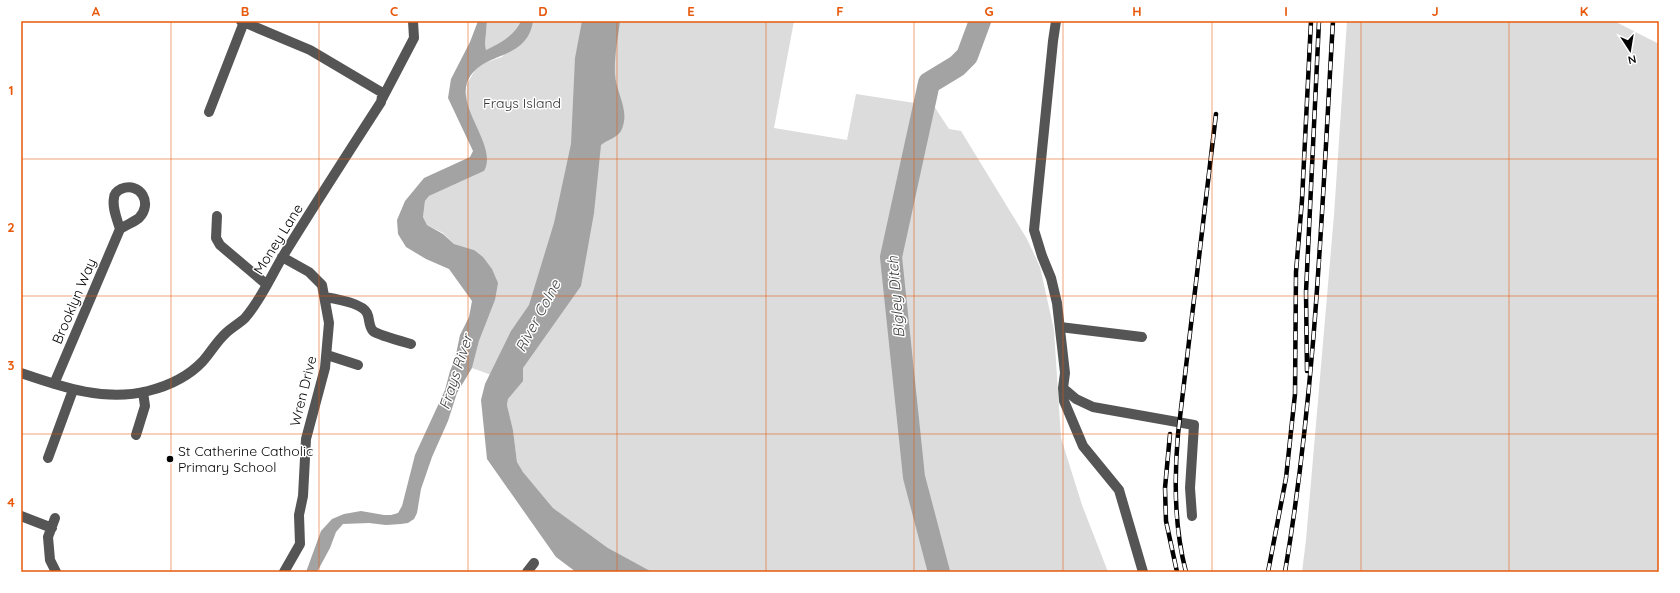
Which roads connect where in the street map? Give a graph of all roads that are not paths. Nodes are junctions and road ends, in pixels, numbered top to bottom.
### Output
1 (413, 21) edge
2 (1056, 21) edge
3 (242, 22) edge
4 (382, 99) junction
5 (209, 112) dead end
6 (217, 216) dead end
7 (120, 229) dead end
8 (282, 257) junction
9 (266, 284) junction
10 (325, 297) junction
11 (1060, 326) junction
12 (1142, 337) dead end
13 (411, 344) dead end
14 (327, 354) junction
15 (358, 364) dead end
16 (21, 373) edge
17 (54, 384) junction
18 (1063, 388) junction
19 (72, 390) junction
20 (143, 392) junction
21 (136, 435) dead end
22 (48, 458) dead end
23 (21, 516) edge
24 (1192, 516) dead end
25 (534, 563) dead end
26 (54, 571) edge
27 (284, 572) edge
28 (527, 572) edge
29 (1143, 572) edge

1 - 4 street, Money Lane
2 - 11 street
3 - 4 street
3 - 5 street
4 - 8 street, Money Lane
6 - 9 street
7 - 17 street, Brooklyn Way
8 - 9 street, Money Lane
8 - 10 street, Wren Drive
9 - 20 street, Money Lane
10 - 13 street
10 - 14 street, Wren Drive
11 - 12 street
11 - 18 street
14 - 15 street
14 - 27 street, Wren Drive
16 - 17 street, Money Lane
17 - 19 street, Money Lane
18 - 24 street
18 - 29 street
19 - 20 street, Money Lane
19 - 22 street
20 - 21 street
23 - 26 street
25 - 28 street

